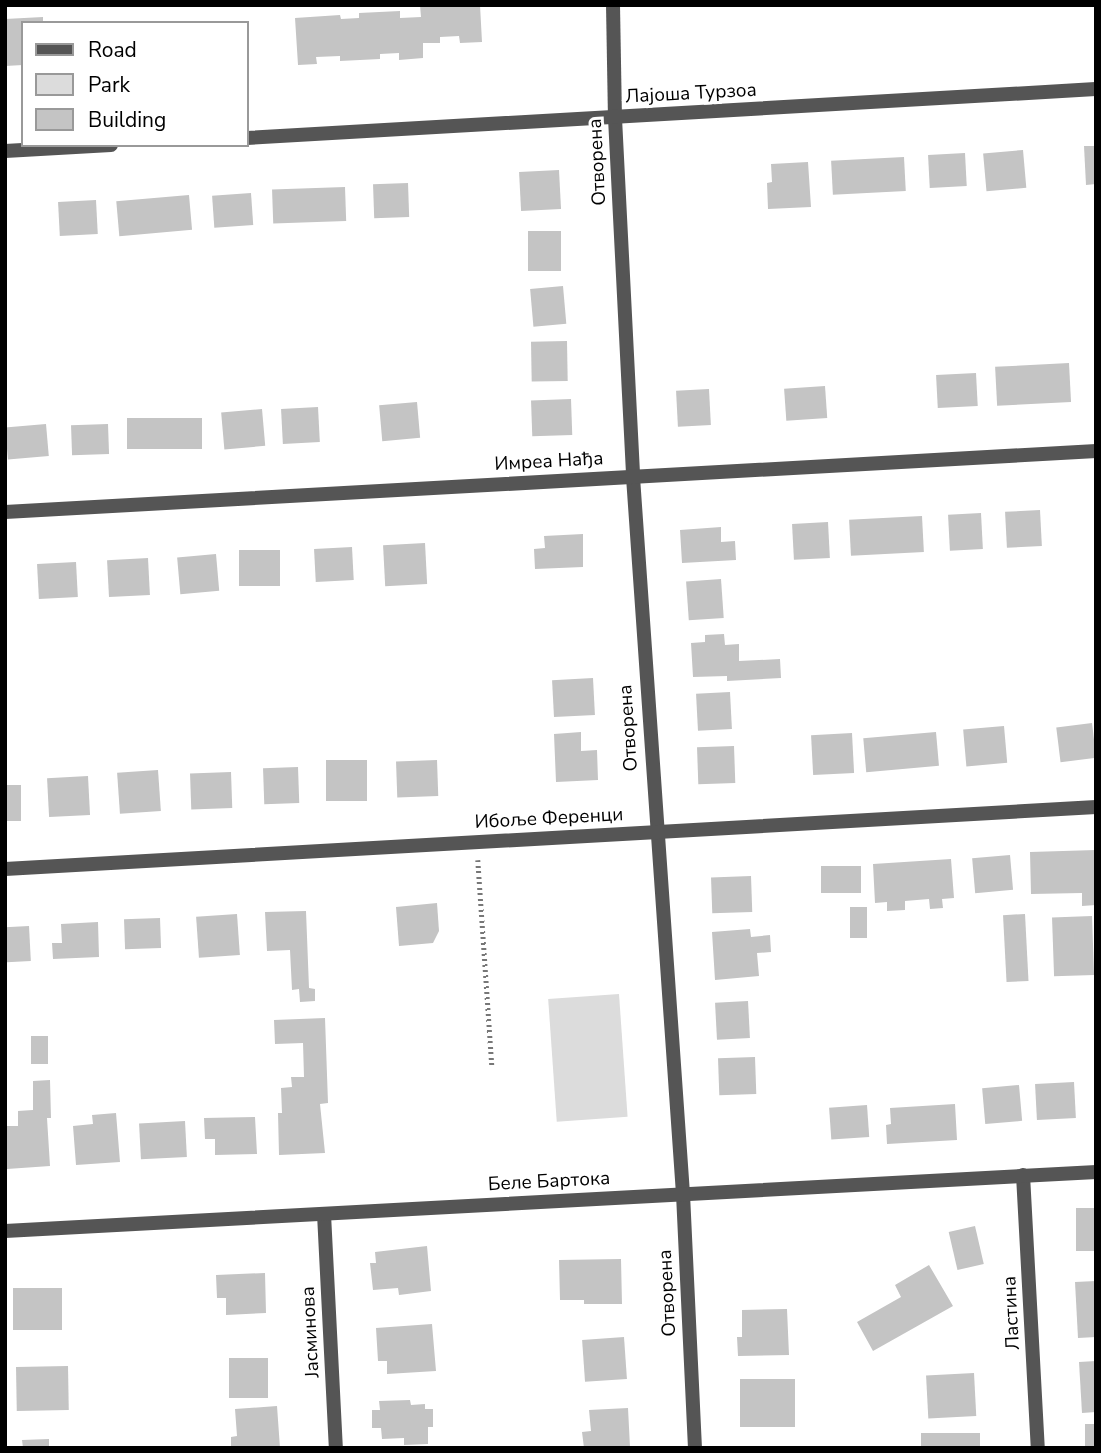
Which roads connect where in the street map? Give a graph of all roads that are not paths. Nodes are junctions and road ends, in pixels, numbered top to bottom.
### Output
1 (613, 5) edge
2 (1096, 89) edge
3 (615, 118) junction
4 (248, 138) edge
5 (76, 147) edge
6 (5, 151) edge
7 (1096, 451) edge
8 (633, 477) junction
9 (5, 513) edge
10 (1096, 807) edge
11 (655, 832) junction
12 (5, 869) edge
13 (1096, 1172) edge
14 (1023, 1175) junction
15 (682, 1194) junction
16 (324, 1214) junction
17 (5, 1231) edge
18 (336, 1448) edge
19 (695, 1448) edge
20 (1038, 1448) edge

1 - 3 street, Отворена
2 - 3 street, Лајоша Турзоа
3 - 4 street, Лајоша Турзоа
3 - 8 street, Отворена
5 - 6 street
7 - 8 street, Имреа Нађа
8 - 9 street, Имреа Нађа
8 - 11 street, Отворена
10 - 11 street, Ибоље Ференци
11 - 12 street, Ибоље Ференци
11 - 15 street, Отворена
13 - 14 street, Беле Бартока
14 - 15 street, Беле Бартока
14 - 20 street, Ластина
15 - 16 street, Беле Бартока
15 - 19 street, Отворена
16 - 17 street, Беле Бартока
16 - 18 street, Јасминова

